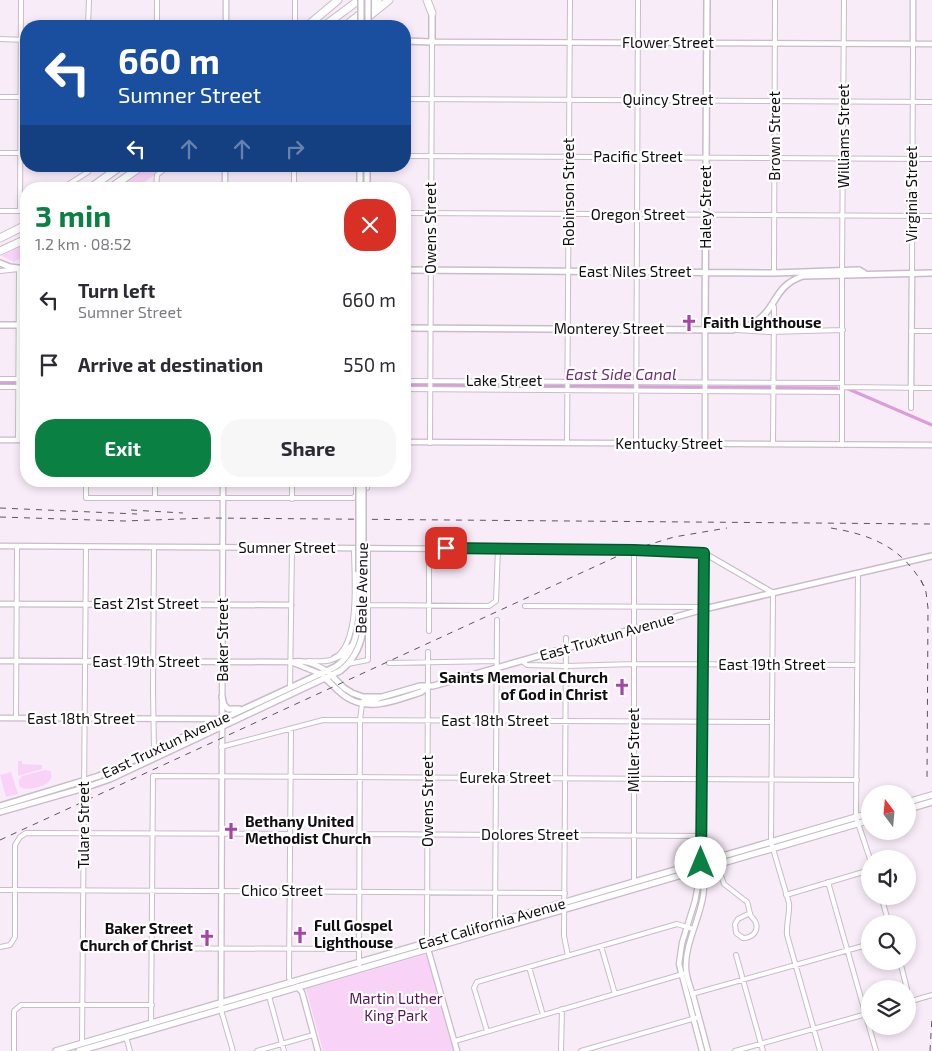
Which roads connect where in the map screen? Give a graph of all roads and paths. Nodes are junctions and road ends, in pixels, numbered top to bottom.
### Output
1 (21, 0) edge
2 (88, 0) edge
3 (157, 0) edge
4 (226, 0) edge
5 (295, 0) edge
6 (338, 0) edge
7 (360, 0) edge
8 (368, 0) edge
9 (378, 0) edge
10 (389, 0) edge
11 (427, 0) edge
12 (433, 0) edge
13 (570, 0) edge
14 (638, 0) edge
15 (707, 0) edge
16 (776, 0) edge
17 (844, 0) edge
18 (913, 0) edge
19 (432, 13) junction
20 (20, 20) edge
21 (88, 20) edge
22 (157, 20) edge
23 (226, 20) edge
24 (294, 20) edge
25 (314, 20) edge
26 (332, 20) edge
27 (353, 20) edge
28 (359, 20) edge
29 (365, 20) edge
30 (368, 20) edge
31 (0, 39) edge
32 (20, 40) joint
33 (411, 41) edge
34 (432, 42) junction
35 (569, 42) junction
36 (638, 43) junction
37 (707, 43) junction
38 (776, 44) junction
39 (844, 44) junction
40 (913, 44) junction
41 (932, 44) edge
42 (0, 97) edge
43 (20, 97) junction
44 (411, 99) edge
45 (432, 99) junction
46 (569, 100) junction
47 (638, 100) junction
48 (706, 100) junction
49 (775, 101) junction
50 (844, 101) junction
51 (913, 102) junction
52 (932, 102) edge
53 (0, 153) edge
54 (20, 153) junction
55 (411, 156) edge
56 (431, 156) junction
57 (569, 157) junction
58 (638, 157) junction
59 (706, 158) junction
60 (775, 158) junction
61 (844, 158) junction
62 (912, 159) junction
63 (932, 159) edge
64 (88, 172) edge
65 (113, 172) edge
66 (133, 172) edge
67 (72, 182) edge
68 (99, 182) edge
69 (119, 182) edge
70 (0, 211) edge
71 (20, 211) joint
72 (411, 213) edge
73 (431, 213) junction
74 (568, 214) junction
75 (637, 214) junction
76 (706, 215) junction
77 (774, 215) junction
78 (843, 216) junction
79 (912, 216) junction
80 (932, 216) edge
81 (20, 228) edge
82 (0, 238) edge
83 (20, 242) edge
84 (0, 251) edge
85 (0, 263) edge
86 (19, 269) junction
87 (411, 270) edge
88 (0, 271) edge
89 (431, 271) junction
90 (568, 271) junction
91 (637, 272) junction
92 (706, 272) junction
93 (774, 272) junction
94 (842, 273) junction
95 (912, 273) junction
96 (932, 273) edge
97 (774, 307) dead end
98 (0, 325) edge
99 (19, 325) junction
100 (411, 328) edge
101 (430, 328) junction
102 (568, 329) junction
103 (636, 329) junction
104 (705, 330) junction
105 (732, 330) junction
106 (843, 330) junction
107 (774, 331) junction
108 (911, 331) junction
109 (932, 331) edge
110 (0, 379) edge
111 (18, 379) junction
112 (411, 381) edge
113 (430, 381) junction
114 (568, 382) junction
115 (636, 382) junction
116 (705, 382) junction
117 (774, 383) junction
118 (0, 387) edge
119 (18, 387) junction
120 (842, 387) junction
121 (911, 388) junction
122 (932, 388) edge
123 (411, 389) edge
124 (430, 390) junction
125 (568, 390) junction
126 (636, 391) junction
127 (705, 391) junction
128 (774, 391) junction
129 (911, 408) dead end
130 (0, 440) edge
131 (18, 440) joint
132 (411, 442) edge
133 (430, 442) junction
134 (567, 443) junction
135 (636, 444) junction
136 (705, 444) junction
137 (773, 444) junction
138 (842, 445) junction
139 (932, 445) edge
140 (86, 487) edge
141 (155, 487) edge
142 (223, 487) edge
143 (292, 487) edge
144 (358, 487) edge
145 (365, 487) edge
146 (367, 487) edge
147 (356, 488) joint
148 (155, 498) junction
149 (223, 499) junction
150 (292, 499) junction
151 (0, 546) edge
152 (17, 546) junction
153 (86, 547) junction
154 (154, 547) junction
155 (223, 547) junction
156 (292, 548) junction
157 (354, 548) junction
158 (368, 548) junction
159 (429, 548) junction
160 (498, 549) junction
161 (634, 550) junction
162 (704, 553) junction
163 (932, 556) edge
164 (361, 572) junction
165 (858, 573) junction
166 (772, 593) junction
167 (0, 604) edge
168 (17, 604) junction
169 (85, 604) junction
170 (153, 604) junction
171 (223, 605) junction
172 (292, 605) junction
173 (368, 605) junction
174 (429, 606) junction
175 (526, 606) dead end
176 (635, 607) junction
177 (704, 609) junction
178 (497, 620) dead end
179 (635, 629) junction
180 (428, 631) dead end
181 (566, 638) dead end
182 (355, 640) junction
183 (566, 648) junction
184 (428, 652) dead end
185 (335, 658) junction
186 (522, 660) junction
187 (0, 661) edge
188 (17, 661) junction
189 (85, 661) junction
190 (153, 661) junction
191 (308, 661) junction
192 (497, 661) junction
193 (222, 662) junction
194 (291, 662) junction
195 (429, 662) junction
196 (389, 663) dead end
197 (348, 664) junction
198 (635, 664) junction
199 (703, 664) junction
200 (772, 665) junction
201 (857, 665) junction
202 (566, 666) junction
203 (497, 668) junction
204 (327, 671) junction
205 (321, 674) junction
206 (329, 677) junction
207 (428, 687) junction
208 (290, 688) junction
209 (222, 697) junction
210 (382, 697) junction
211 (276, 702) junction
212 (362, 704) junction
213 (249, 706) junction
214 (0, 718) edge
215 (16, 718) junction
216 (85, 718) junction
217 (153, 719) junction
218 (222, 719) junction
219 (360, 720) junction
220 (428, 720) junction
221 (497, 721) junction
222 (566, 721) junction
223 (634, 721) junction
224 (703, 722) junction
225 (772, 722) junction
226 (222, 728) junction
227 (291, 729) junction
228 (221, 748) junction
229 (154, 750) junction
230 (154, 758) junction
231 (222, 776) junction
232 (291, 777) junction
233 (359, 777) junction
234 (428, 778) junction
235 (497, 778) junction
236 (565, 778) junction
237 (634, 779) junction
238 (703, 779) junction
239 (772, 779) junction
240 (857, 780) junction
241 (84, 781) junction
242 (84, 788) junction
243 (932, 795) edge
244 (916, 800) edge
245 (932, 802) edge
246 (16, 804) junction
247 (0, 806) edge
248 (916, 807) edge
249 (0, 812) edge
250 (861, 818) edge
251 (857, 820) junction
252 (861, 820) edge
253 (84, 833) junction
254 (153, 833) junction
255 (222, 834) junction
256 (290, 834) junction
257 (359, 834) junction
258 (428, 835) junction
259 (496, 835) junction
260 (565, 836) junction
261 (634, 836) junction
262 (701, 836) junction
263 (772, 846) junction
264 (867, 850) edge
265 (717, 865) junction
266 (701, 866) junction
267 (861, 873) edge
268 (687, 874) junction
269 (828, 882) junction
270 (634, 886) junction
271 (698, 886) junction
272 (0, 890) edge
273 (15, 890) junction
274 (84, 890) junction
275 (152, 891) junction
276 (221, 891) junction
277 (290, 891) junction
278 (359, 892) junction
279 (427, 892) junction
280 (496, 892) junction
281 (565, 893) junction
282 (786, 895) junction
283 (565, 907) junction
284 (750, 913) junction
285 (496, 927) junction
286 (688, 927) junction
287 (693, 929) junction
288 (428, 946) junction
289 (601, 946) junction
290 (861, 946) edge
291 (0, 947) edge
292 (84, 948) junction
293 (152, 948) junction
294 (221, 948) junction
295 (290, 949) junction
296 (358, 949) junction
297 (848, 950) junction
298 (568, 956) junction
299 (736, 956) dead end
300 (795, 965) junction
301 (359, 966) junction
302 (529, 967) junction
303 (684, 974) junction
304 (743, 980) junction
305 (292, 982) junction
306 (298, 987) junction
307 (861, 991) edge
308 (615, 994) junction
309 (692, 994) junction
310 (932, 995) edge
311 (269, 996) junction
312 (916, 999) edge
313 (221, 1002) junction
314 (83, 1005) junction
315 (152, 1005) junction
316 (562, 1009) junction
317 (221, 1010) junction
318 (543, 1015) junction
319 (861, 1015) edge
320 (696, 1018) junction
321 (148, 1024) junction
322 (813, 1029) junction
323 (487, 1031) junction
324 (313, 1035) junction
325 (873, 1035) edge
326 (126, 1037) junction
327 (455, 1041) junction
328 (82, 1044) junction
329 (282, 1044) junction
330 (761, 1044) junction
331 (14, 1051) edge
332 (56, 1051) edge
333 (72, 1051) edge
334 (79, 1051) edge
335 (130, 1051) edge
336 (233, 1051) edge
337 (258, 1051) edge
338 (284, 1051) edge
339 (318, 1051) edge
340 (458, 1051) edge
341 (561, 1051) edge
342 (580, 1051) edge
343 (702, 1051) edge
344 (708, 1051) edge
345 (735, 1051) edge
346 (763, 1051) edge
347 (820, 1051) edge
348 (876, 1051) edge

1 - 20 street
2 - 21 street
3 - 22 street
4 - 23 street
5 - 24 street
6 - 25 highway
7 - 26 highway
7 - 28 main road, bridge
8 - 30 main road, bridge
9 - 27 highway
10 - 29 highway
11 - 19 highway
12 - 19 highway
13 - 35 street, Robinson Street
14 - 36 street
15 - 37 main road, Haley Street
16 - 38 street, Brown Street
17 - 39 street, Williams Street
18 - 40 street, Virginia Street
19 - 34 main road, Owens Street
31 - 32 street
32 - 43 street
33 - 34 main road, Flower Street
34 - 35 street, Flower Street
34 - 45 street, Owens Street
35 - 36 street, Flower Street
35 - 46 street, Robinson Street
36 - 37 street, Flower Street
36 - 47 street
37 - 38 street, Flower Street
37 - 48 main road, Haley Street
38 - 39 street, Flower Street
38 - 49 street, Brown Street
39 - 40 street, Flower Street
39 - 50 street, Williams Street
40 - 41 street, Flower Street
40 - 51 street, Virginia Street
42 - 43 street
43 - 54 street
44 - 45 street, Quincy Street
45 - 46 street, Quincy Street
45 - 56 street, Owens Street
46 - 47 street, Quincy Street
46 - 57 street, Robinson Street
47 - 48 street, Quincy Street
47 - 58 street
48 - 49 street, Quincy Street
48 - 59 main road, Haley Street
49 - 50 street, Quincy Street
49 - 60 street, Brown Street
50 - 51 street, Quincy Street
50 - 61 street, Williams Street
51 - 52 street, Quincy Street
51 - 62 street, Virginia Street
53 - 54 street
54 - 71 street
55 - 56 street, Pacific Street
56 - 57 street, Pacific Street
56 - 73 street, Owens Street
57 - 58 street, Pacific Street
57 - 74 street, Robinson Street
58 - 59 street, Pacific Street
58 - 75 street
59 - 60 street, Pacific Street
59 - 76 main road, Haley Street
60 - 61 street, Pacific Street
60 - 77 street, Brown Street
61 - 62 street, Pacific Street
61 - 78 street, Williams Street
62 - 63 street, Pacific Street
62 - 79 street, Virginia Street
64 - 67 street
65 - 68 highway
66 - 69 highway
70 - 71 street
72 - 73 street, Oregon Street
73 - 74 street, Oregon Street
73 - 89 street, Owens Street
74 - 75 street, Oregon Street
74 - 90 street, Robinson Street
75 - 76 street, Oregon Street
75 - 91 street
76 - 77 street, Oregon Street
76 - 92 main road, Haley Street
77 - 78 street, Oregon Street
77 - 93 street, Brown Street
78 - 79 street, Oregon Street
78 - 94 street, Williams Street
79 - 80 street, Oregon Street
79 - 95 street, Virginia Street
81 - 82 highway
83 - 84 highway
85 - 86 main road
86 - 88 street
86 - 99 street
87 - 89 main road, East Niles Street
89 - 90 main road, East Niles Street
89 - 101 street, Owens Street
90 - 91 main road, East Niles Street
90 - 102 street, Robinson Street
91 - 92 main road, East Niles Street
91 - 103 street
92 - 93 main road, East Niles Street
92 - 104 main road, Haley Street
93 - 94 main road, East Niles Street
94 - 95 main road, East Niles Street
94 - 105 main road, East Niles Street
94 - 106 street, Williams Street
95 - 96 main road, East Niles Street
95 - 108 street, Virginia Street
97 - 107 street
98 - 99 main road
99 - 111 street
100 - 101 main road, Monterey Street
101 - 102 main road, Monterey Street
101 - 113 street, Owens Street
102 - 103 main road, Monterey Street
102 - 114 street, Robinson Street
103 - 104 main road, Monterey Street
103 - 115 street
104 - 105 main road, Monterey Street
104 - 116 street, Haley Street
105 - 107 street, Monterey Street
106 - 107 street, Monterey Street
106 - 120 street, Williams Street
107 - 117 street
108 - 109 street
108 - 121 street, Virginia Street
110 - 111 street
111 - 119 street
112 - 113 street, Lake Street
113 - 114 street, Lake Street
113 - 124 street, Owens Street
114 - 115 street, Lake Street
114 - 125 street, Robinson Street
115 - 116 street, Lake Street
115 - 126 street
116 - 117 street, Lake Street
116 - 127 street, Haley Street
117 - 120 street, Lake Street
117 - 128 street
118 - 119 street
119 - 131 street
120 - 121 street, Lake Street
120 - 128 street, Lake Street
120 - 138 street, Williams Street
121 - 122 street, Lake Street
121 - 129 street
123 - 124 street, Lake Street
124 - 125 street, Lake Street
124 - 133 street, Owens Street
125 - 126 street, Lake Street
125 - 134 street, Robinson Street
126 - 127 street, Lake Street
126 - 135 street
127 - 128 street, Lake Street
127 - 136 street, Haley Street
128 - 137 street
130 - 131 street
132 - 133 street, Kentucky Street
133 - 134 street, Kentucky Street
134 - 135 street, Kentucky Street
135 - 136 street, Kentucky Street
136 - 137 street, Kentucky Street
137 - 138 street, Kentucky Street
138 - 139 street, Kentucky Street
140 - 148 street
141 - 148 street
142 - 149 street, Baker Street
143 - 150 street
144 - 164 main road, Beale Avenue, bridge
145 - 164 main road, Beale Avenue, bridge
146 - 147 street
147 - 150 street
148 - 149 street
149 - 150 street
149 - 155 street, Baker Street
151 - 152 street, Sumner Street
152 - 153 street, Sumner Street
152 - 168 street
153 - 154 street, Sumner Street
153 - 169 street, Tulare Street
154 - 155 street, Sumner Street
154 - 170 street
155 - 156 street, Sumner Street
155 - 171 street, Baker Street
156 - 157 street, Sumner Street
156 - 172 street
157 - 158 street, Sumner Street
157 - 185 street, Beale Avenue
158 - 159 street, Sumner Street
158 - 173 street
159 - 160 street, Sumner Street
159 - 174 street
160 - 161 street, Sumner Street
160 - 174 street
161 - 162 street, Sumner Street
161 - 176 street, Miller Street
162 - 166 street, Sumner Street
162 - 177 street
163 - 165 main road, East Truxtun Avenue
164 - 182 main road, Beale Avenue
164 - 197 main road, Beale Avenue
165 - 166 main road, East Truxtun Avenue
165 - 201 street
166 - 177 main road, East Truxtun Avenue
166 - 200 street
167 - 168 street, East 21st Street
168 - 169 street, East 21st Street
168 - 188 street
169 - 170 street, East 21st Street
169 - 189 street, Tulare Street
170 - 171 street, East 21st Street
170 - 190 street
171 - 172 street, East 21st Street
171 - 193 street, Baker Street
172 - 194 street
173 - 174 street
173 - 197 street
174 - 180 street
175 - 176 street
176 - 177 street
176 - 179 street, Miller Street
177 - 179 main road, East Truxtun Avenue
177 - 199 street
178 - 192 street
179 - 183 main road, East Truxtun Avenue
179 - 198 street, Miller Street
181 - 183 street
182 - 185 main road
182 - 204 main road, Beale Avenue
183 - 186 main road, East Truxtun Avenue
183 - 202 street
184 - 195 street, Owens Street
185 - 191 street
186 - 202 street, East 19th Street
186 - 203 main road, East Truxtun Avenue
187 - 188 street, East 19th Street
188 - 189 street, East 19th Street
188 - 215 street
189 - 190 street, East 19th Street
189 - 216 street, Tulare Street
190 - 193 street, East 19th Street
190 - 217 street
191 - 194 street, East 19th Street
191 - 204 street
192 - 195 street
192 - 203 street
193 - 194 street, East 19th Street
193 - 209 street, Baker Street
194 - 205 street, East 19th Street
194 - 208 street
195 - 196 street
195 - 207 street, Owens Street
197 - 206 main road, Beale Avenue
198 - 199 street, East 19th Street
198 - 202 street, East 19th Street
198 - 223 street, Miller Street
199 - 200 street, East 19th Street
199 - 224 street
200 - 201 street, East 19th Street
200 - 225 street
201 - 240 street
202 - 222 street
203 - 207 main road, East Truxtun Avenue
203 - 221 street
204 - 205 main road, Beale Avenue
204 - 206 main road, East Truxtun Avenue
205 - 206 main road, East Truxtun Avenue
205 - 208 main road, East Truxtun Avenue
206 - 210 main road, East Truxtun Avenue
206 - 211 main road, East Truxtun Avenue
206 - 212 main road, East Truxtun Avenue
207 - 210 main road, East Truxtun Avenue
207 - 212 main road, East Truxtun Avenue
207 - 220 street, Owens Street
208 - 211 main road
208 - 213 main road, East Truxtun Avenue
209 - 213 main road
209 - 218 street, Baker Street
210 - 212 main road
211 - 226 main road, East Truxtun Avenue
212 - 219 street
213 - 218 main road, East Truxtun Avenue
214 - 215 street, East 18th Street
215 - 216 street, East 18th Street
216 - 217 street, East 18th Street
216 - 241 street, Tulare Street
217 - 218 street, East 18th Street
217 - 229 street
218 - 226 street, Baker Street
218 - 229 main road, East Truxtun Avenue
219 - 220 street, East 18th Street
219 - 227 street, East 18th Street
219 - 233 street
220 - 221 street, East 18th Street
220 - 234 street, Owens Street
221 - 222 street, East 18th Street
221 - 235 street
222 - 223 street, East 18th Street
222 - 236 street
223 - 224 street, East 18th Street
223 - 237 street, Miller Street
224 - 225 street, East 18th Street
224 - 238 street
225 - 239 street
226 - 228 street, Baker Street
226 - 230 main road, East Truxtun Avenue
227 - 228 street, East 18th Street
227 - 232 street
228 - 231 street, Baker Street
229 - 230 street
229 - 241 main road, East Truxtun Avenue
230 - 242 main road, East Truxtun Avenue
231 - 232 street, Eureka Street
231 - 254 street, Eureka Street
231 - 255 street, Baker Street
232 - 233 street, Eureka Street
232 - 256 street
233 - 234 street, Eureka Street
233 - 257 street
234 - 235 street, Eureka Street
234 - 258 street, Owens Street
235 - 236 street, Eureka Street
235 - 259 street
236 - 237 street, Eureka Street
236 - 260 street
237 - 238 street, Eureka Street
237 - 261 street, Miller Street
238 - 239 street, Eureka Street
238 - 262 street
239 - 240 street, Eureka Street
239 - 263 street
240 - 251 street
241 - 242 street, Tulare Street
241 - 246 main road, East Truxtun Avenue
242 - 246 main road, East Truxtun Avenue
242 - 253 street, Tulare Street
243 - 244 main road
245 - 248 main road
246 - 247 main road, East Truxtun Avenue
246 - 249 main road, East Truxtun Avenue
250 - 251 main road, East California Avenue
251 - 252 main road, East California Avenue
251 - 263 main road, East California Avenue
251 - 264 street
253 - 254 street
253 - 273 street
253 - 274 street, Tulare Street
254 - 255 street
254 - 275 street
255 - 256 street
255 - 276 street, Baker Street
256 - 277 street
257 - 258 street, Dolores Street
257 - 278 street
258 - 259 street, Dolores Street
258 - 279 street, Owens Street
259 - 260 street, Dolores Street
259 - 280 street
260 - 261 street, Dolores Street
260 - 281 street
261 - 262 street, Dolores Street
261 - 270 street, Miller Street
262 - 266 street
263 - 265 main road, East California Avenue
263 - 266 main road, East California Avenue
263 - 282 street
265 - 266 main road, East California Avenue
265 - 284 street
266 - 268 main road, East California Avenue
266 - 270 main road, East California Avenue
266 - 271 street
266 - 287 street
267 - 269 street
268 - 270 main road, East California Avenue
268 - 271 main road
269 - 282 street
269 - 297 street
270 - 283 main road, East California Avenue
271 - 286 street
272 - 273 street, Chico Street
273 - 274 street, Chico Street
273 - 291 street
274 - 275 street, Chico Street
274 - 292 street, Tulare Street
275 - 276 street, Chico Street
275 - 293 street
276 - 277 street, Chico Street
276 - 294 street, Baker Street
277 - 278 street, Chico Street
277 - 295 street
278 - 279 street, Chico Street
278 - 296 street
279 - 280 street, Chico Street
279 - 288 street, Owens Street
280 - 281 street, Chico Street
280 - 285 street
281 - 283 street
282 - 300 street
283 - 285 main road, East California Avenue
283 - 298 street
284 - 284 street
285 - 288 main road, East California Avenue
286 - 287 street
286 - 289 street
286 - 303 street
287 - 303 street
288 - 301 main road, East California Avenue
288 - 327 street
289 - 298 street
289 - 308 street
290 - 297 street
292 - 293 street
292 - 314 street, Tulare Street
293 - 294 street
293 - 315 street
294 - 295 street
294 - 313 street, Baker Street
295 - 296 street
295 - 305 street
296 - 301 street
297 - 300 street
297 - 307 street
298 - 302 street
299 - 304 street
300 - 304 street
300 - 322 street
301 - 305 main road, East California Avenue
301 - 306 main road, East California Avenue
302 - 318 street
302 - 323 street
303 - 308 street
303 - 309 street
303 - 320 street
304 - 309 street
304 - 330 street
305 - 306 street
305 - 313 main road, East California Avenue
306 - 311 main road, East California Avenue
306 - 324 street
308 - 316 street
309 - 320 street
310 - 312 street
311 - 317 main road, East California Avenue
311 - 329 street
313 - 317 street, Baker Street
313 - 321 main road, East California Avenue
314 - 315 street
314 - 328 street, Tulare Street
314 - 331 street
315 - 321 street
316 - 318 street
316 - 341 street
317 - 326 main road, East California Avenue
317 - 336 street
318 - 323 street
319 - 322 street
320 - 342 street
320 - 343 street
320 - 344 street
321 - 326 main road
321 - 328 main road, East California Avenue
322 - 330 street
322 - 347 street
323 - 327 street
324 - 329 street
324 - 339 street
325 - 348 street
326 - 334 main road, East California Avenue
326 - 335 street
327 - 340 street
328 - 332 main road, East California Avenue
328 - 333 main road
329 - 337 street
329 - 338 street
330 - 345 street
330 - 346 street

